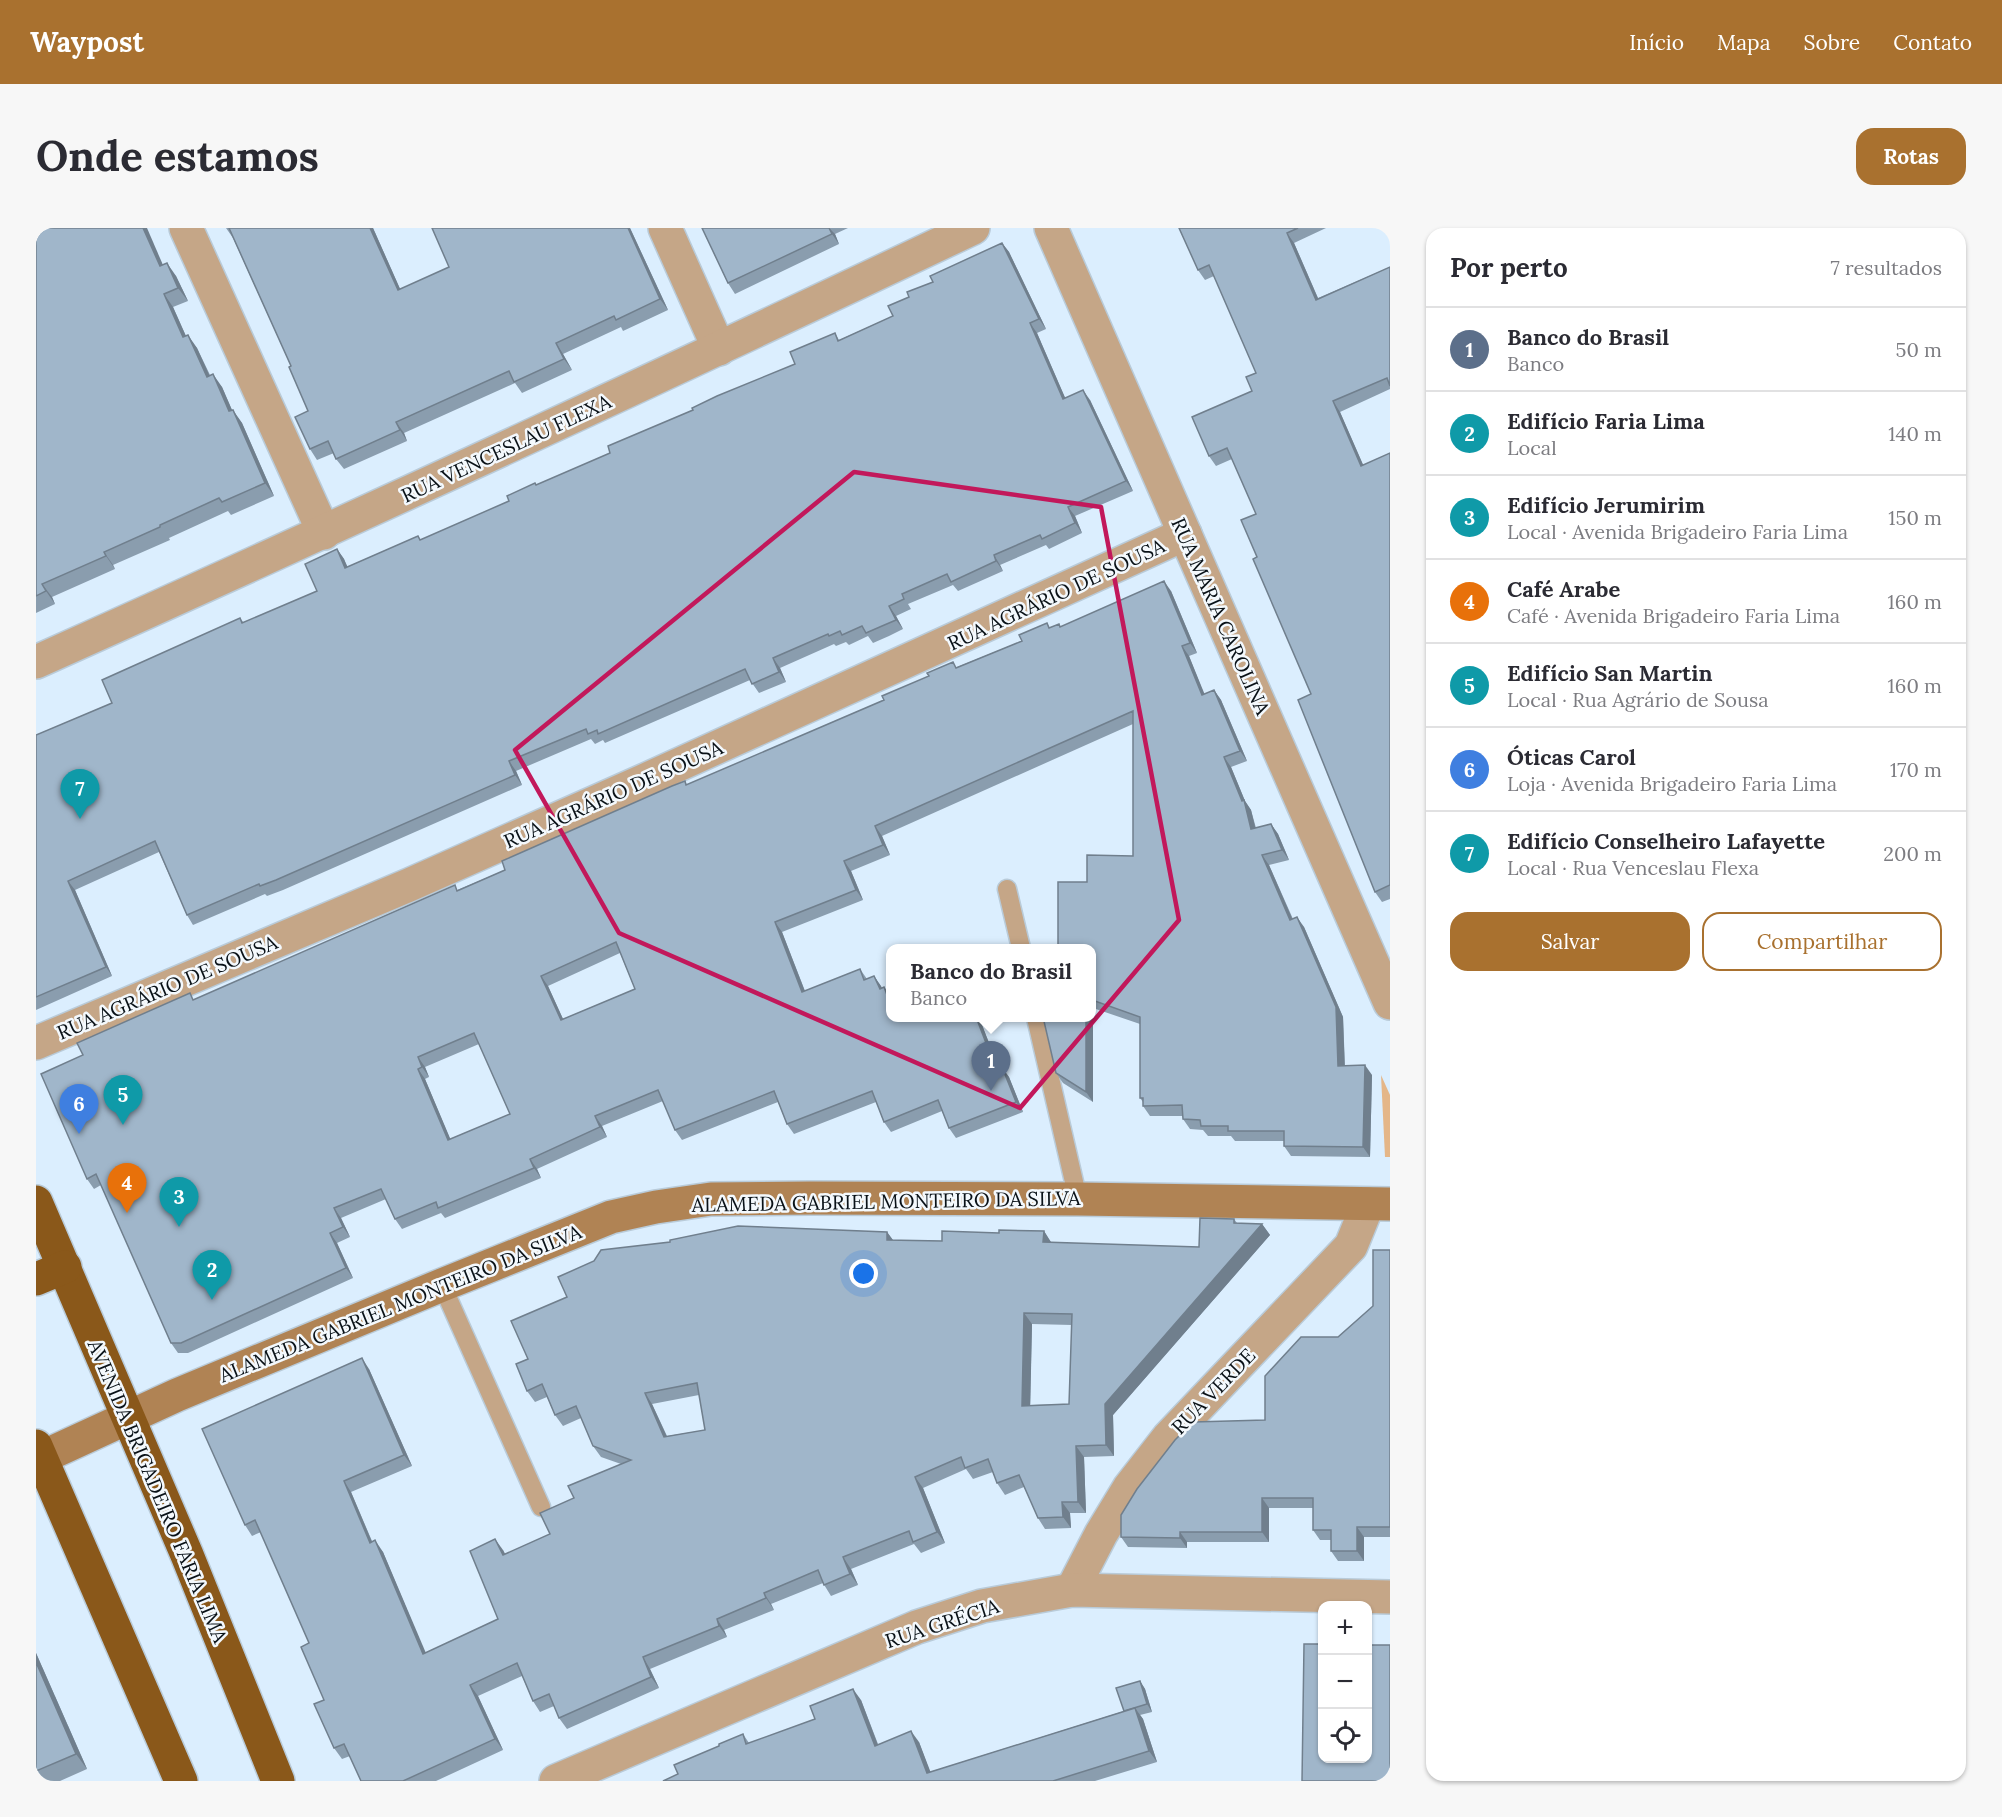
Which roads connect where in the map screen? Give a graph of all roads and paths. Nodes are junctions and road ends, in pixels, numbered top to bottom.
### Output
1 (186, 228) edge
2 (664, 228) edge
3 (974, 228) edge
4 (1051, 228) edge
5 (719, 349) junction
6 (324, 533) junction
7 (1185, 534) junction
8 (36, 662) edge
9 (1007, 889) dead end
10 (1020, 944) edge
11 (1379, 947) edge
12 (1390, 1003) edge
13 (1037, 1022) edge
14 (36, 1043) edge
15 (1078, 1199) junction
16 (36, 1202) edge
17 (1379, 1204) edge
18 (51, 1273) edge
19 (442, 1285) junction
20 (128, 1417) junction
21 (38, 1455) edge
22 (542, 1507) dead end
23 (1072, 1590) junction
24 (1390, 1598) edge
25 (181, 1781) edge
26 (278, 1781) edge
27 (556, 1781) edge

1 - 6 street
2 - 5 street
3 - 5 street, RUA VENCESLAU FLEXA
4 - 7 street, RUA MARIA CAROLINA
5 - 6 street, RUA VENCESLAU FLEXA
6 - 8 street, RUA VENCESLAU FLEXA
7 - 11 street, RUA MARIA CAROLINA
7 - 14 street, RUA AGRÁRIO DE SOUSA
9 - 10 lane
11 - 12 street, RUA MARIA CAROLINA
13 - 15 lane
15 - 17 street, ALAMEDA GABRIEL MONTEIRO DA SILVA
15 - 19 street, ALAMEDA GABRIEL MONTEIRO DA SILVA
16 - 18 highway, AVENIDA BRIGADEIRO FARIA LIMA
17 - 23 street, RUA VERDE
18 - 20 highway, AVENIDA BRIGADEIRO FARIA LIMA
19 - 20 street, ALAMEDA GABRIEL MONTEIRO DA SILVA
19 - 22 lane
20 - 21 street, ALAMEDA GABRIEL MONTEIRO DA SILVA
20 - 26 highway, AVENIDA BRIGADEIRO FARIA LIMA
21 - 25 highway
23 - 24 street, RUA GRÉCIA
23 - 27 street, RUA GRÉCIA

